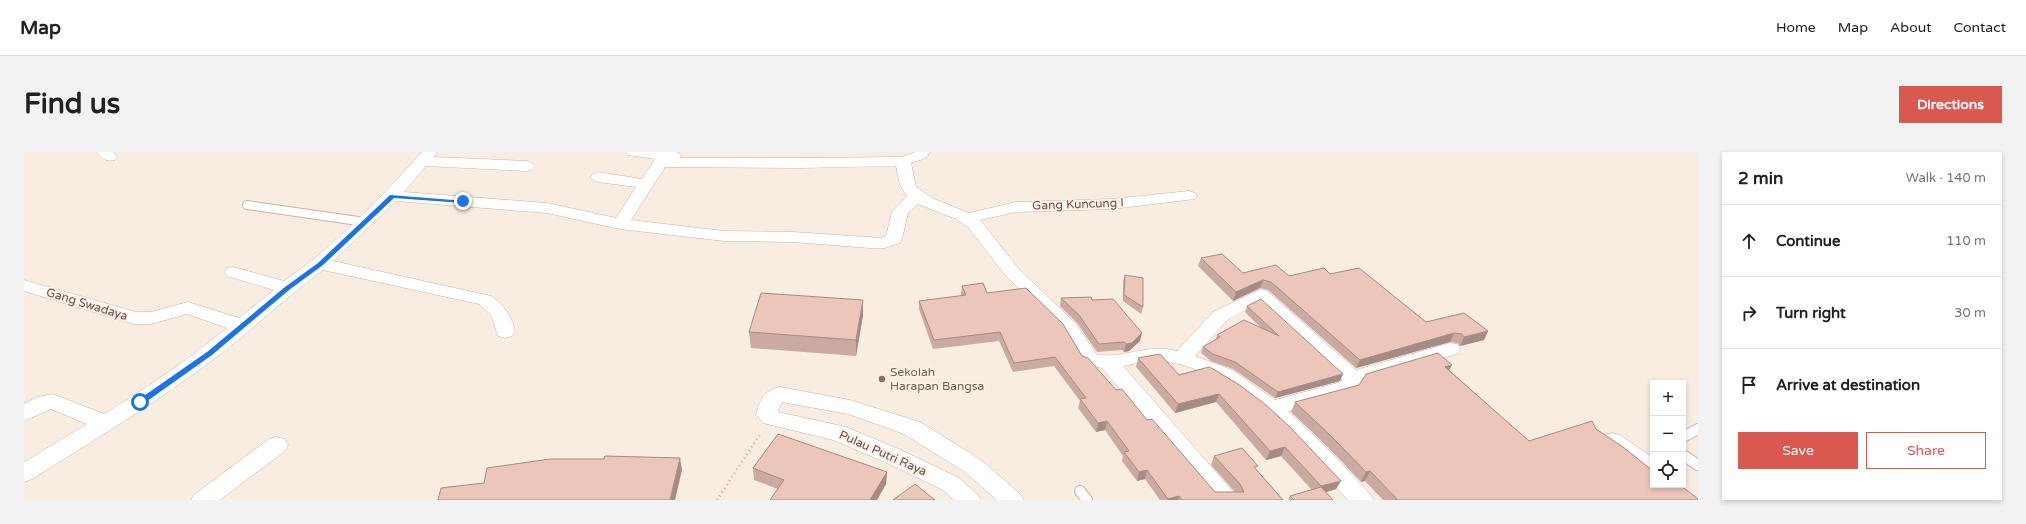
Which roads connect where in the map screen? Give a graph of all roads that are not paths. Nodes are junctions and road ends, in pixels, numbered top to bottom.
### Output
1 (633, 152) edge
2 (689, 152) edge
3 (923, 152) edge
4 (427, 156) edge
5 (661, 159) junction
6 (904, 161) junction
7 (527, 166) dead end
8 (598, 177) dead end
9 (646, 184) junction
10 (392, 196) junction
11 (918, 196) junction
12 (1189, 196) dead end
13 (247, 205) dead end
14 (968, 218) junction
15 (365, 222) junction
16 (620, 224) junction
17 (320, 264) junction
18 (233, 272) dead end
19 (24, 286) edge
20 (287, 288) junction
21 (242, 326) junction
22 (504, 332) dead end
23 (1450, 349) dead end
24 (1182, 358) junction
25 (1108, 362) junction
26 (1352, 378) junction
27 (1271, 408) junction
28 (24, 413) edge
29 (106, 423) junction
30 (1698, 429) edge
31 (1598, 431) edge
32 (1686, 435) edge
33 (277, 445) dead end
34 (1686, 457) edge
35 (1698, 465) edge
36 (973, 466) junction
37 (1650, 467) edge
38 (24, 473) edge
39 (950, 484) junction
40 (1080, 491) dead end
41 (203, 500) edge
42 (969, 500) edge
43 (1012, 500) edge
44 (1087, 500) edge
45 (1227, 500) edge
46 (1362, 500) edge

1 - 5 street
2 - 5 street
3 - 6 street
4 - 7 street
4 - 10 street
5 - 6 street
5 - 9 street
6 - 11 street
8 - 9 street
9 - 16 street
10 - 15 street
10 - 16 street
11 - 14 street
11 - 16 street
12 - 14 street, Gang Kuncung I
13 - 15 lane
14 - 25 street
15 - 17 street
17 - 20 street
17 - 22 street
18 - 20 street
19 - 21 street, Gang Swadaya
20 - 21 street
21 - 29 street
23 - 26 street
24 - 25 street
24 - 26 street
24 - 27 street
25 - 45 street
26 - 27 street
27 - 46 street
28 - 29 street
29 - 38 street
30 - 32 lane
31 - 37 street
33 - 41 street
34 - 35 lane
36 - 39 street
36 - 39 street, Pulau Putri Raya
36 - 43 street
39 - 42 street, Pulau Putri Raya
40 - 44 lane

